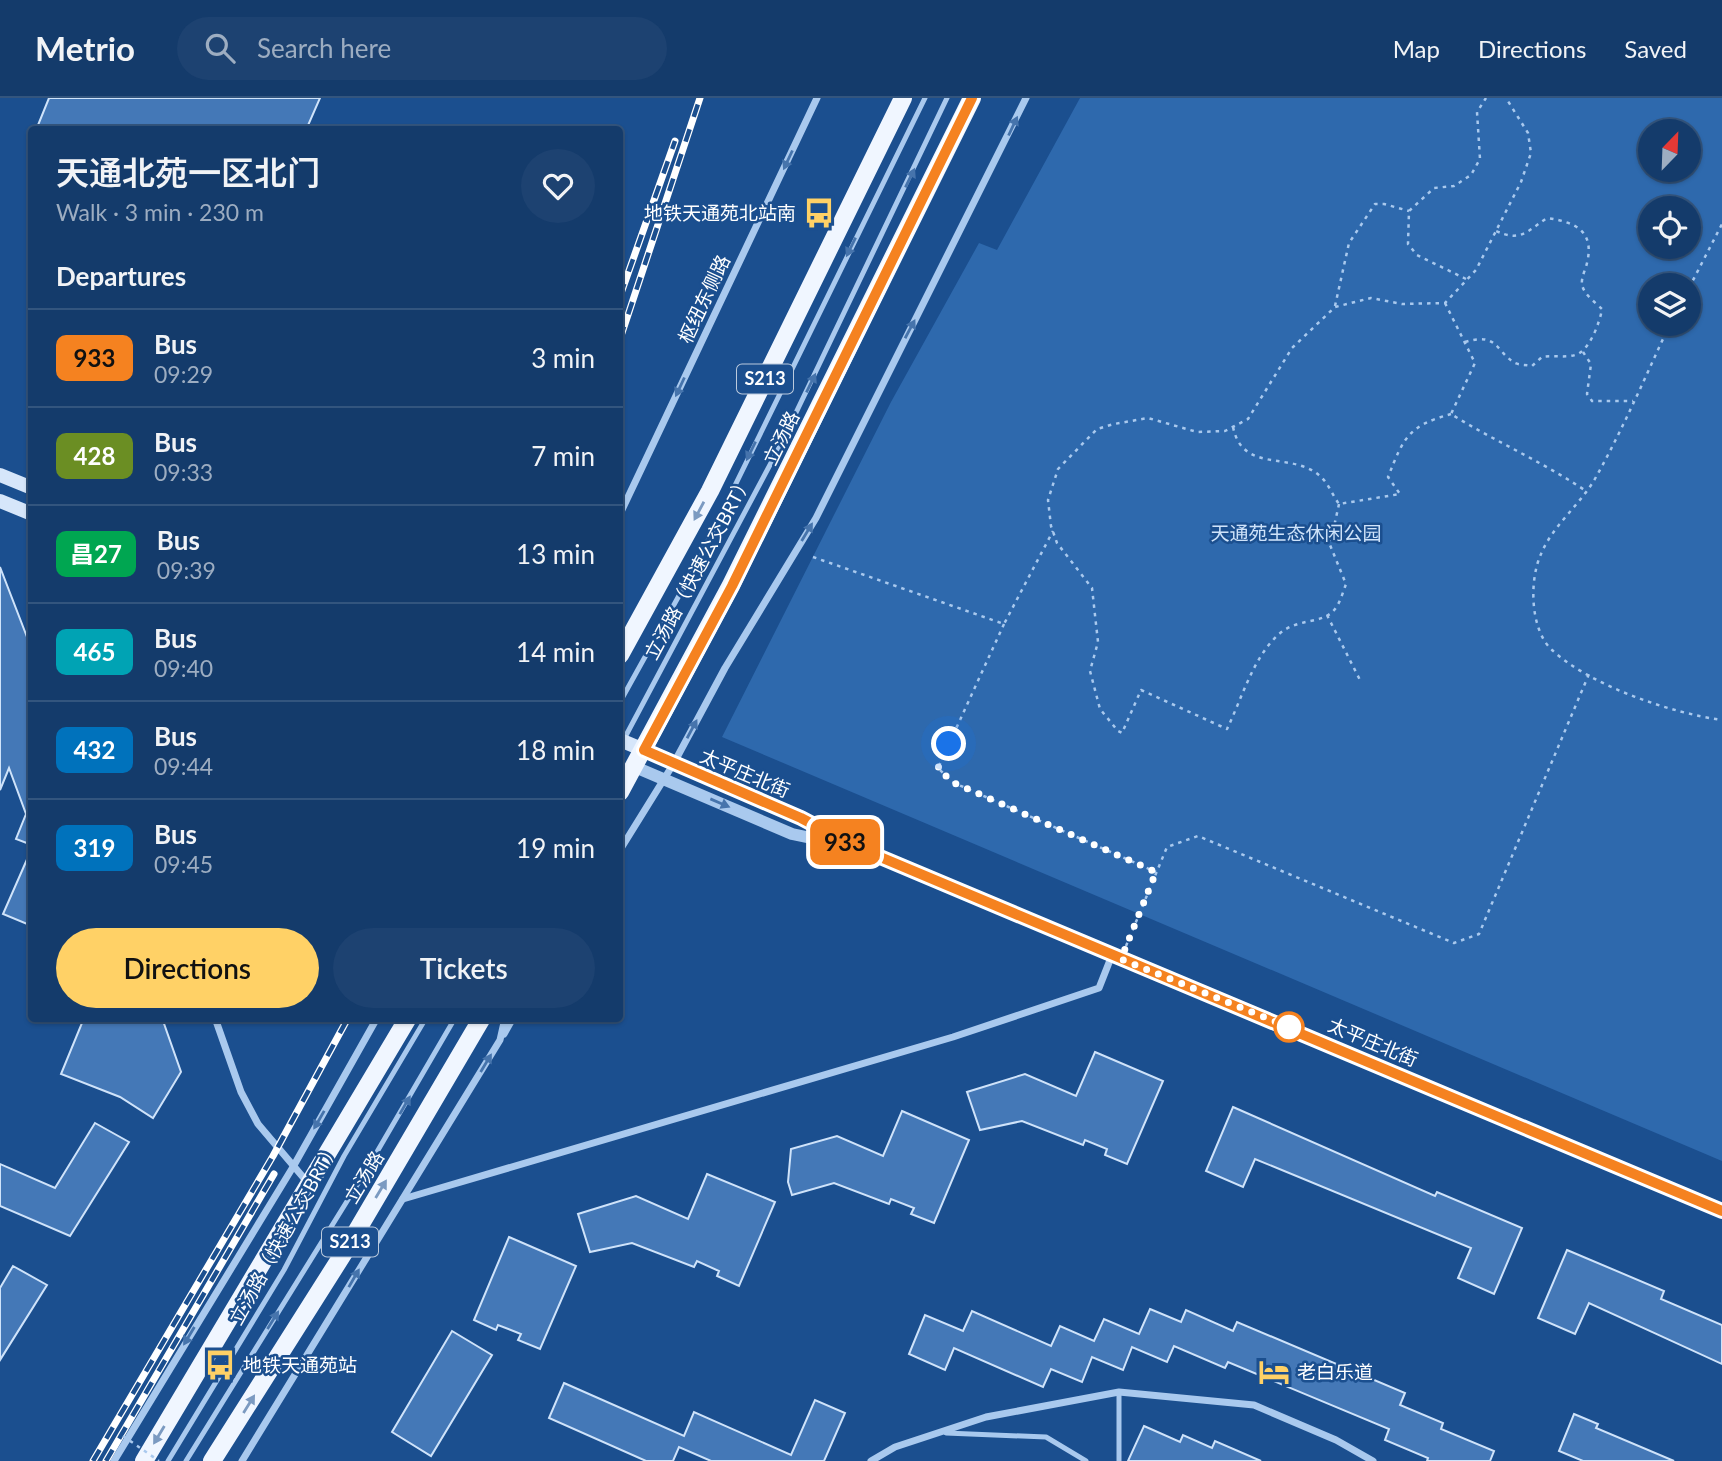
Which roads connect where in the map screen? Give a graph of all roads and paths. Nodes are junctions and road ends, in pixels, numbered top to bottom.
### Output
1 (817, 98) edge
2 (903, 98) edge
3 (925, 98) edge
4 (947, 98) edge
5 (972, 98) edge
6 (1026, 98) edge
7 (1486, 98) edge
8 (1506, 98) edge
9 (1409, 211) junction
10 (1722, 224) edge
11 (1496, 231) junction
12 (1697, 273) edge
13 (1467, 280) junction
14 (1446, 303) junction
15 (1335, 307) junction
16 (1664, 336) edge
17 (1465, 342) junction
18 (1583, 352) junction
19 (1634, 401) junction
20 (1451, 415) junction
21 (1233, 427) junction
22 (0, 475) edge
23 (28, 486) edge
24 (1586, 491) junction
25 (0, 500) edge
26 (1339, 504) junction
27 (623, 508) edge
28 (28, 512) edge
29 (1053, 531) junction
30 (813, 557) dead end
31 (1327, 615) junction
32 (1004, 624) junction
33 (623, 650) edge
34 (1589, 674) junction
35 (1361, 682) dead end
36 (623, 697) edge
37 (1722, 720) edge
38 (623, 739) edge
39 (623, 744) edge
40 (644, 750) junction
41 (674, 763) junction
42 (627, 764) edge
43 (664, 779) junction
44 (623, 845) edge
45 (854, 846) junction
46 (1156, 872) junction
47 (1116, 957) junction
48 (216, 1022) edge
49 (375, 1022) edge
50 (406, 1022) edge
51 (424, 1022) edge
52 (453, 1022) edge
53 (479, 1022) edge
54 (504, 1022) edge
55 (511, 1022) edge
56 (500, 1040) junction
57 (293, 1167) junction
58 (310, 1186) junction
59 (404, 1199) junction
60 (1722, 1211) edge
61 (1119, 1392) junction
62 (946, 1433) junction
63 (123, 1436) dead end
64 (114, 1461) edge
65 (144, 1461) edge
66 (159, 1461) edge
67 (168, 1461) edge
68 (186, 1461) edge
69 (212, 1461) edge
70 (242, 1461) edge
71 (871, 1461) edge
72 (1086, 1461) edge
73 (1119, 1461) edge
74 (1373, 1461) edge

1 -> 27 street, 枢纽东侧路
2 -> 33 main road, S213
3 -> 36 lane, 立汤路（快速公交BRT）
38 -> 4 lane, 立汤路（快速公交BRT）
5 - 40 main road, 立汤路
41 -> 6 street
7 - 9 path
8 - 11 path
9 - 13 path
9 - 15 path
10 - 12 path
11 - 13 path
11 - 18 path
13 - 14 path
14 - 15 path
14 - 17 path
15 - 21 path
16 - 19 path
17 - 18 path
17 - 20 path
18 - 19 path
19 - 24 path
20 - 24 path
20 - 26 path
21 - 26 path
21 - 29 path
22 - 23 main road
24 - 34 path
25 - 28 main road
26 - 31 path
29 - 31 path
29 - 32 path
30 - 32 path
31 - 35 path
32 - 46 path
34 - 37 path
34 - 46 path
39 - 40 main road, 太平庄北街
40 - 41 street, 太平庄北街
40 - 42 main road, 立汤路
41 - 43 street
41 - 45 street, 太平庄北街
42 - 43 street, 太平庄北街
43 - 44 street
43 -> 45 street, 太平庄北街
45 - 47 street, 太平庄北街
46 - 47 path
47 - 59 street
47 - 60 street, 太平庄北街
48 - 57 street
49 -> 57 street
50 - 58 main road
51 - 67 lane, 立汤路（快速公交BRT）
68 -> 52 lane, 立汤路（快速公交BRT）
69 -> 53 main road, 立汤路 / S213
54 - 56 street, S213
55 - 56 street
59 -> 56 street, S213
57 - 58 street
57 -> 64 street
58 -> 65 main road
70 -> 59 street, S213
61 - 62 street
61 - 73 lane
61 - 74 street
62 - 71 street
62 - 72 lane
63 - 66 path, bridge

